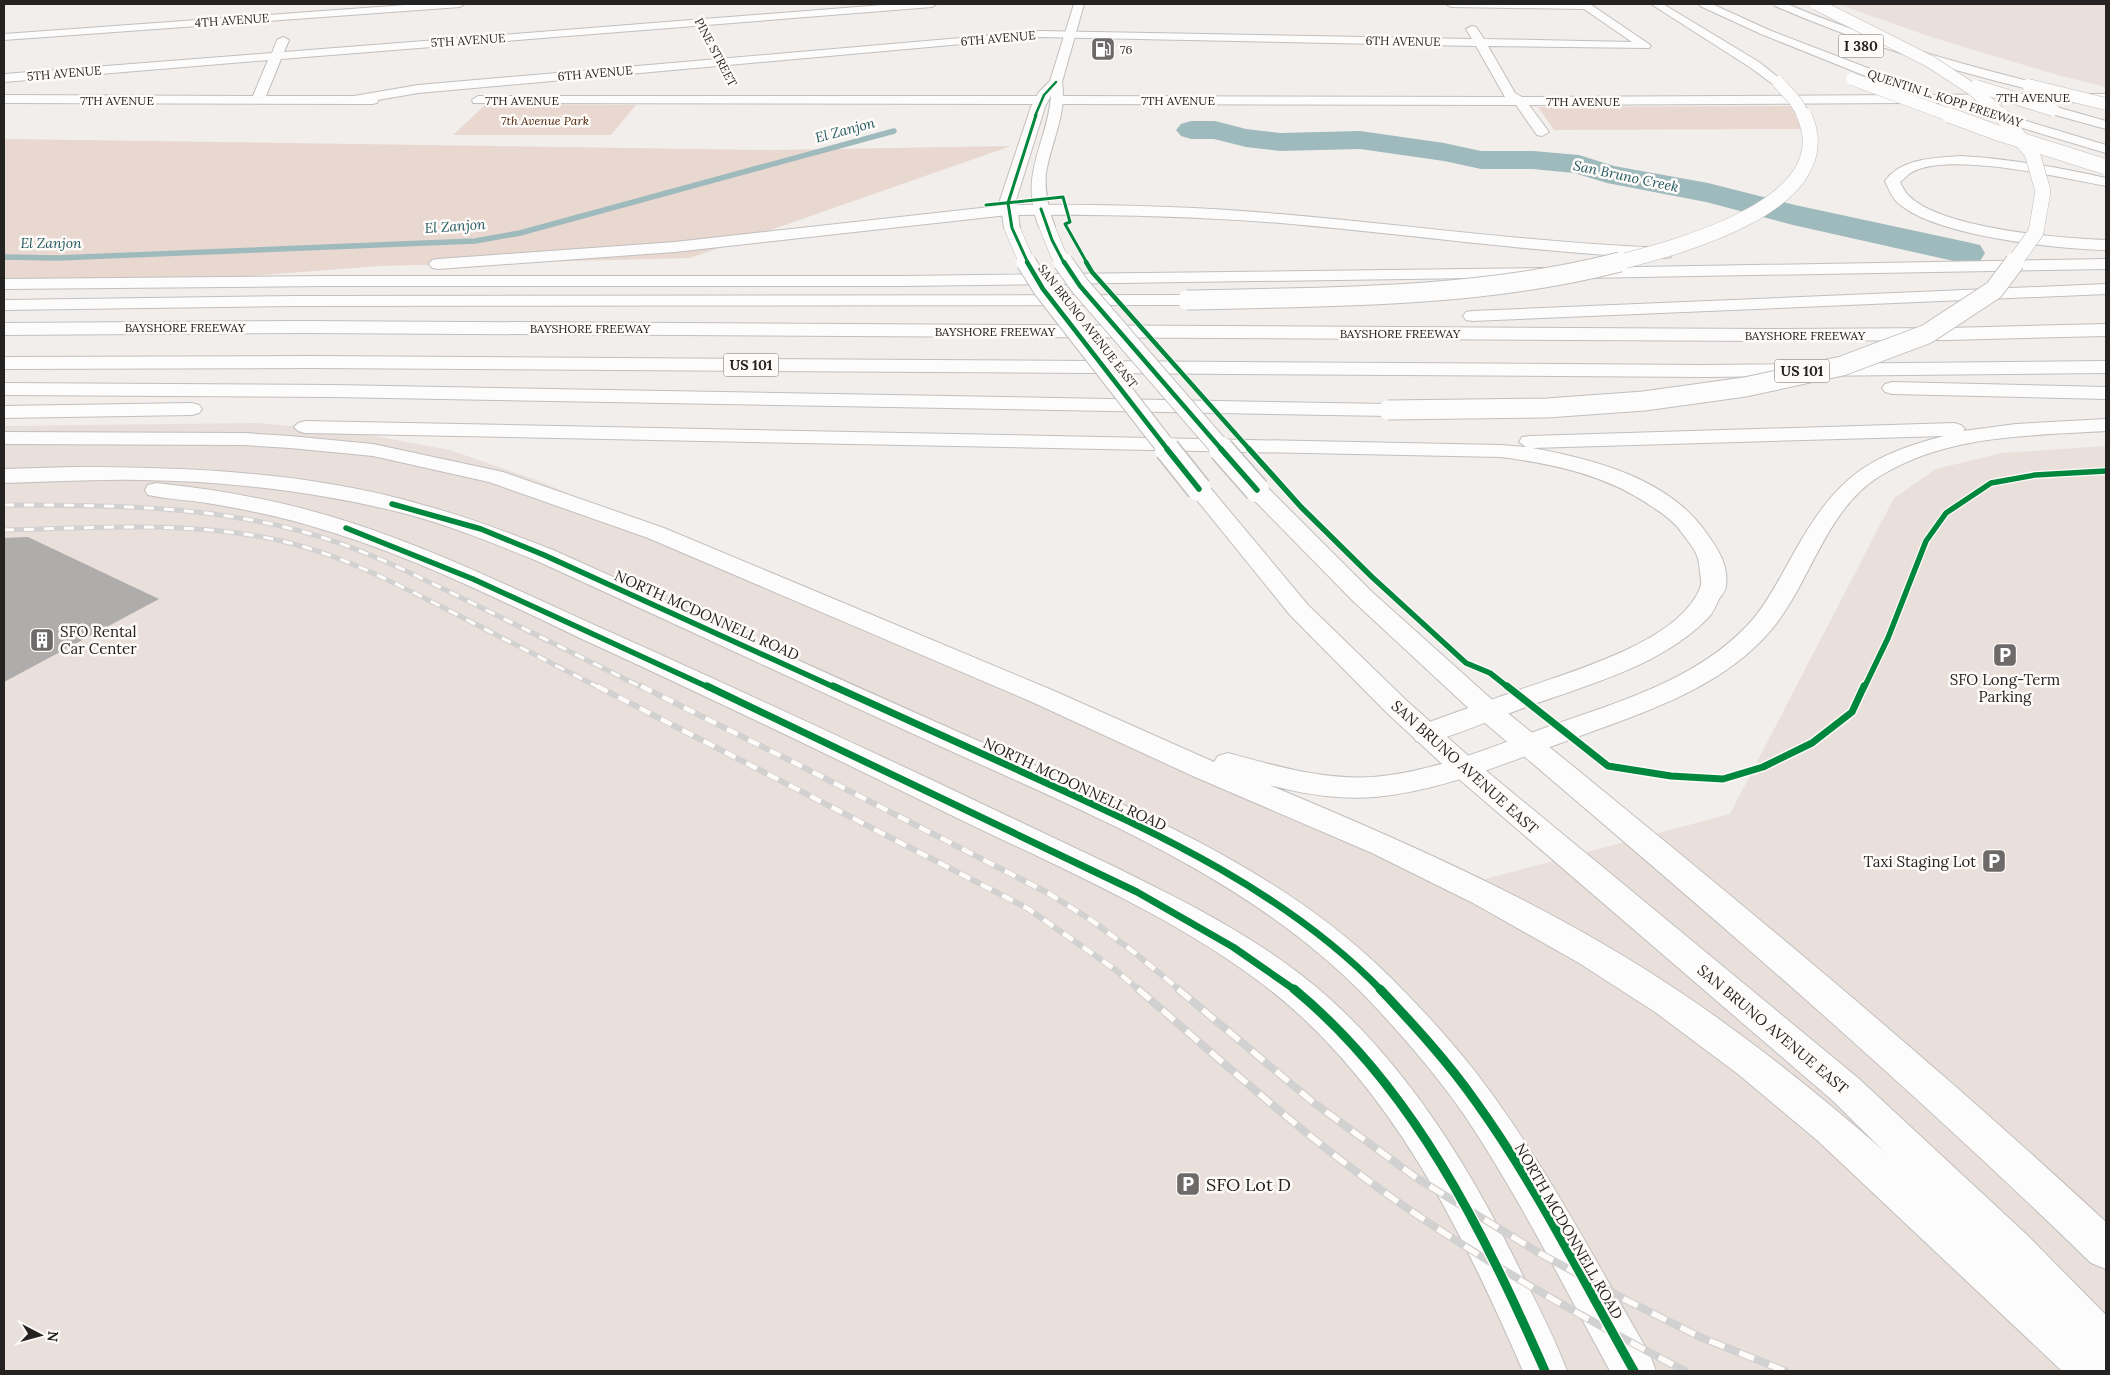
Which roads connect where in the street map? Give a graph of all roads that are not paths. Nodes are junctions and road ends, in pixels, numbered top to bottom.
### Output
1 (297, 4) edge
2 (460, 4) edge
3 (932, 4) edge
4 (1080, 4) edge
5 (1451, 4) edge
6 (1457, 4) edge
7 (1656, 4) edge
8 (1691, 4) edge
9 (1704, 4) edge
10 (1816, 4) edge
11 (1774, 6) edge
12 (693, 10) dead end
13 (293, 16) junction
14 (700, 22) junction
15 (1070, 34) junction
16 (4, 37) edge
17 (708, 38) dead end
18 (1480, 42) junction
19 (277, 55) junction
20 (719, 58) junction
21 (4, 78) edge
22 (1056, 82) junction
23 (2106, 98) edge
24 (4, 99) edge
25 (258, 100) junction
26 (354, 100) junction
27 (444, 100) dead end
28 (463, 100) dead end
29 (742, 100) junction
30 (1041, 100) junction
31 (1059, 100) junction
32 (1520, 101) junction
33 (2106, 104) edge
34 (2106, 125) edge
35 (1542, 132) dead end
36 (2106, 149) edge
37 (2106, 167) edge
38 (2106, 182) edge
39 (1008, 210) junction
40 (1044, 218) junction
41 (2106, 246) edge
42 (1698, 254) dead end
43 (1718, 255) dead end
44 (2106, 264) edge
45 (2037, 266) junction
46 (4, 275) edge
47 (4, 284) edge
48 (2106, 289) edge
49 (4, 296) edge
50 (408, 301) junction
51 (4, 305) edge
52 (4, 329) edge
53 (956, 330) junction
54 (2106, 330) edge
55 (4, 363) edge
56 (2106, 367) edge
57 (1498, 370) junction
58 (4, 389) edge
59 (2106, 393) edge
60 (1013, 404) junction
61 (4, 412) edge
62 (2106, 424) edge
63 (4, 425) edge
64 (4, 438) edge
65 (1253, 444) junction
66 (4, 476) edge
67 (4, 484) edge
68 (1042, 696) junction
69 (1488, 711) junction
70 (1426, 734) junction
71 (1528, 744) junction
72 (1463, 767) junction
73 (2106, 1248) edge
74 (2106, 1346) edge
75 (1545, 1371) edge
76 (1634, 1371) edge
77 (2094, 1371) edge

1 - 13 main road
2 - 13 main road, 4TH AVENUE
3 - 14 main road, 5TH AVENUE
4 - 15 main road, SAN BRUNO AVENUE EAST
5 - 6 main road
6 - 18 main road
6 - 18 main road, 6TH AVENUE
7 - 50 main road, bridge
8 - 37 main road, bridge
9 - 36 main road, QUENTIN L. KOPP FREEWAY / I 380
10 - 60 main road, bridge
11 - 33 main road, bridge
11 - 34 main road, QUENTIN L. KOPP FREEWAY / I 380, bridge
12 - 14 main road, PINE STREET
13 - 16 main road, 4TH AVENUE
13 - 19 main road
14 - 17 main road, PINE STREET
14 - 19 main road, 5TH AVENUE
15 - 18 main road, 6TH AVENUE
15 - 20 main road, 6TH AVENUE
15 - 22 main road, SAN BRUNO AVENUE EAST
18 - 32 main road
19 - 21 main road, 5TH AVENUE
19 - 25 main road
20 - 26 main road, 6TH AVENUE
20 - 29 main road, PINE STREET
22 - 30 main road, SAN BRUNO AVENUE EAST
22 - 31 main road, SAN BRUNO AVENUE EAST
23 - 32 main road, 7TH AVENUE
24 - 25 main road, 7TH AVENUE
25 - 26 main road, 7TH AVENUE
26 - 27 main road, 7TH AVENUE
28 - 29 main road, 7TH AVENUE
29 - 30 main road, 7TH AVENUE
30 - 39 main road, SAN BRUNO AVENUE EAST
31 - 32 main road, 7TH AVENUE
31 - 40 main road, SAN BRUNO AVENUE EAST
32 - 35 main road
38 - 41 main road
39 - 40 main road
39 - 46 main road
39 - 70 main road, SAN BRUNO AVENUE EAST, bridge
40 - 42 main road
40 - 69 main road, SAN BRUNO AVENUE EAST, bridge
43 - 45 main road
44 - 45 main road
45 - 47 main road
48 - 53 main road, bridge
49 - 50 main road
50 - 51 main road
52 - 53 main road, BAYSHORE FREEWAY
53 - 54 main road, BAYSHORE FREEWAY
55 - 57 main road, US 101
56 - 57 main road, US 101
57 - 59 main road
58 - 60 main road
60 - 61 main road
62 - 65 main road
62 - 71 main road
63 - 65 main road
64 - 68 main road
65 - 69 main road
66 - 76 main road, NORTH MCDONNELL ROAD
67 - 75 main road
68 - 72 main road
68 - 77 main road
69 - 70 main road
69 - 71 main road, SAN BRUNO AVENUE EAST
70 - 72 main road, SAN BRUNO AVENUE EAST
71 - 72 main road
71 - 73 main road, SAN BRUNO AVENUE EAST
72 - 74 main road, SAN BRUNO AVENUE EAST

